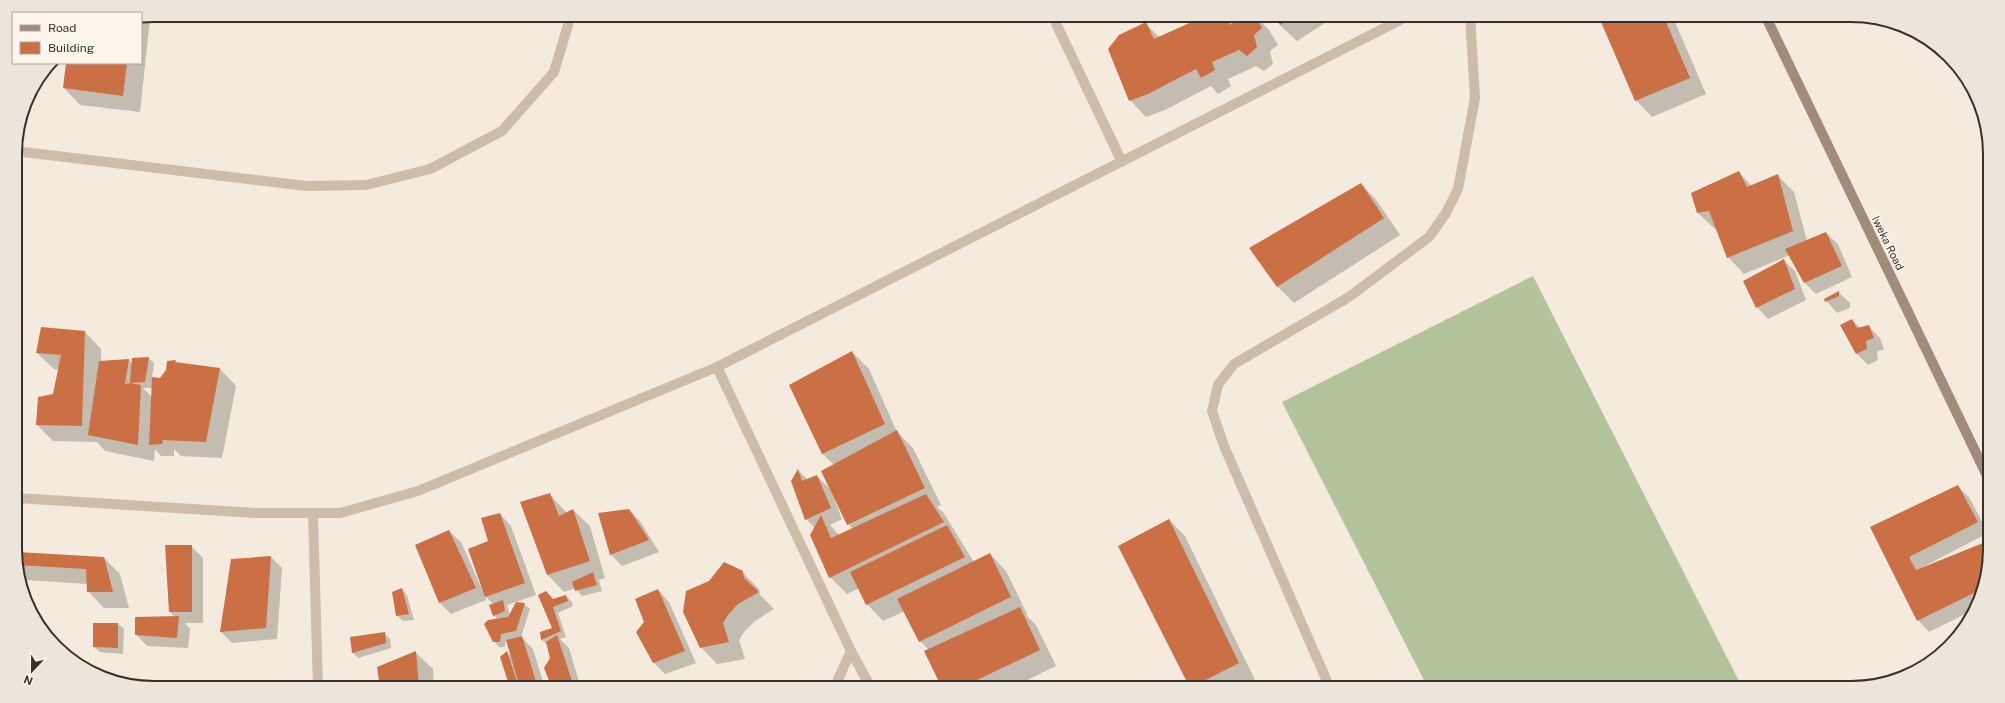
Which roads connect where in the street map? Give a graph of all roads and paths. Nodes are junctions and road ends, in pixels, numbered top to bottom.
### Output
1 (569, 22) edge
2 (1055, 22) edge
3 (1394, 22) edge
4 (1470, 22) edge
5 (1768, 22) edge
6 (22, 152) edge
7 (1122, 162) junction
8 (717, 367) junction
9 (1983, 467) edge
10 (22, 498) edge
11 (312, 514) junction
12 (851, 652) junction
13 (318, 681) edge
14 (837, 681) edge
15 (867, 681) edge
16 (1327, 681) edge

1 - 6 street
2 - 7 street
3 - 7 street
4 - 16 street
5 - 9 main road, Iweka Road
7 - 8 street
8 - 11 street
8 - 12 street
10 - 11 street
11 - 13 street
12 - 14 street
12 - 15 street

